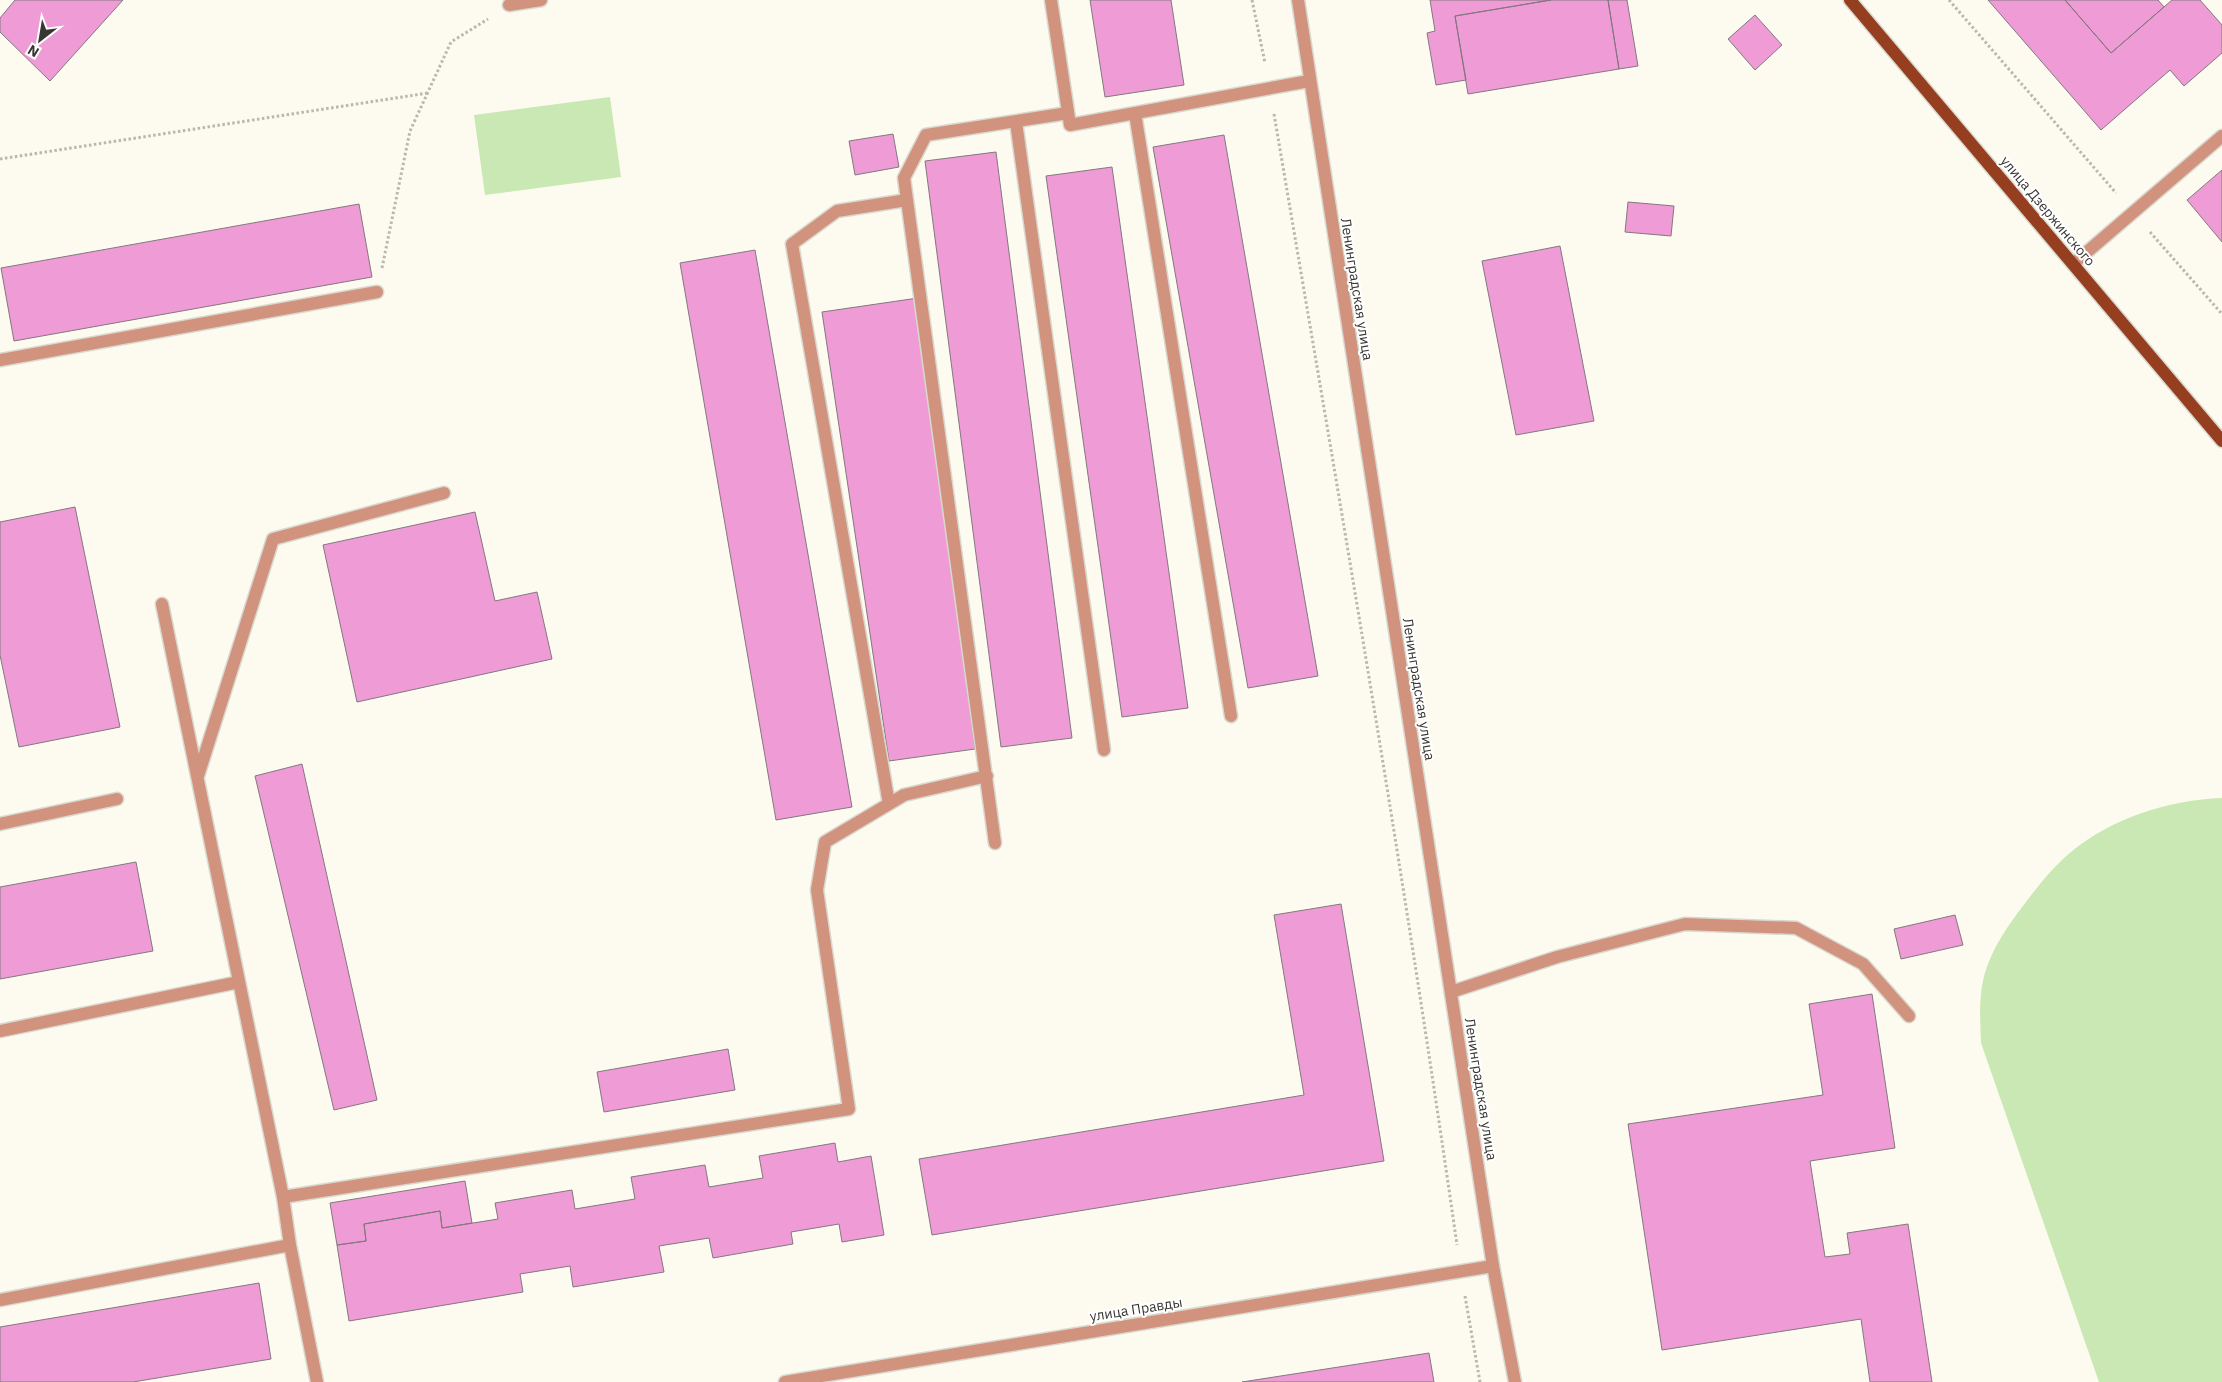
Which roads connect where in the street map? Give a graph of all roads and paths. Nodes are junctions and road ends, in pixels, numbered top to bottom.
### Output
1 (541, 0) edge
2 (1051, 0) edge
3 (1252, 0) edge
4 (1298, 0) edge
5 (1850, 0) edge
6 (1949, 0) edge
7 (509, 5) joint
8 (1309, 82) junction
9 (1269, 88) junction
10 (428, 93) junction
11 (1068, 113) junction
12 (1135, 113) junction
13 (1016, 122) junction
14 (2222, 136) edge
15 (0, 159) edge
16 (907, 200) junction
17 (2133, 212) junction
18 (2073, 264) junction
19 (377, 292) joint
20 (2222, 314) edge
21 (0, 360) edge
22 (2222, 441) edge
23 (444, 493) dead end
24 (162, 604) dead end
25 (1231, 716) dead end
26 (1104, 750) dead end
27 (986, 776) junction
28 (198, 778) junction
29 (117, 799) dead end
30 (889, 804) junction
31 (0, 824) edge
32 (995, 843) dead end
33 (239, 982) junction
34 (1451, 992) junction
35 (1909, 1016) dead end
36 (0, 1031) edge
37 (283, 1197) junction
38 (290, 1245) junction
39 (1493, 1266) junction
40 (1460, 1271) junction
41 (0, 1300) edge
42 (317, 1382) edge
43 (785, 1382) edge
44 (1480, 1382) edge
45 (1515, 1382) edge

1 - 7 street
2 - 11 street
3 - 9 path
4 - 8 street, Ленинградская улица
5 - 18 main road, улица Дзержинского
6 - 17 path
7 - 10 path
8 - 9 street
8 - 34 street, Ленинградская улица
9 - 12 street
9 - 40 path
10 - 15 path
10 - 19 path
11 - 12 street
11 - 13 street
12 - 25 street
13 - 16 street
13 - 26 street
14 - 17 street
16 - 27 street
16 - 30 street
17 - 18 street
17 - 20 path
18 - 22 main road, улица Дзержинского
19 - 21 street
23 - 28 street
24 - 28 street
27 - 30 street
27 - 32 street
28 - 33 street
29 - 31 street
30 - 37 street
33 - 36 street
33 - 37 street
34 - 35 street
34 - 39 street, Ленинградская улица
37 - 38 street
38 - 41 street
38 - 42 street
39 - 40 street, улица Правды
39 - 45 street, Ленинградская улица
40 - 43 street, улица Правды
40 - 44 path

